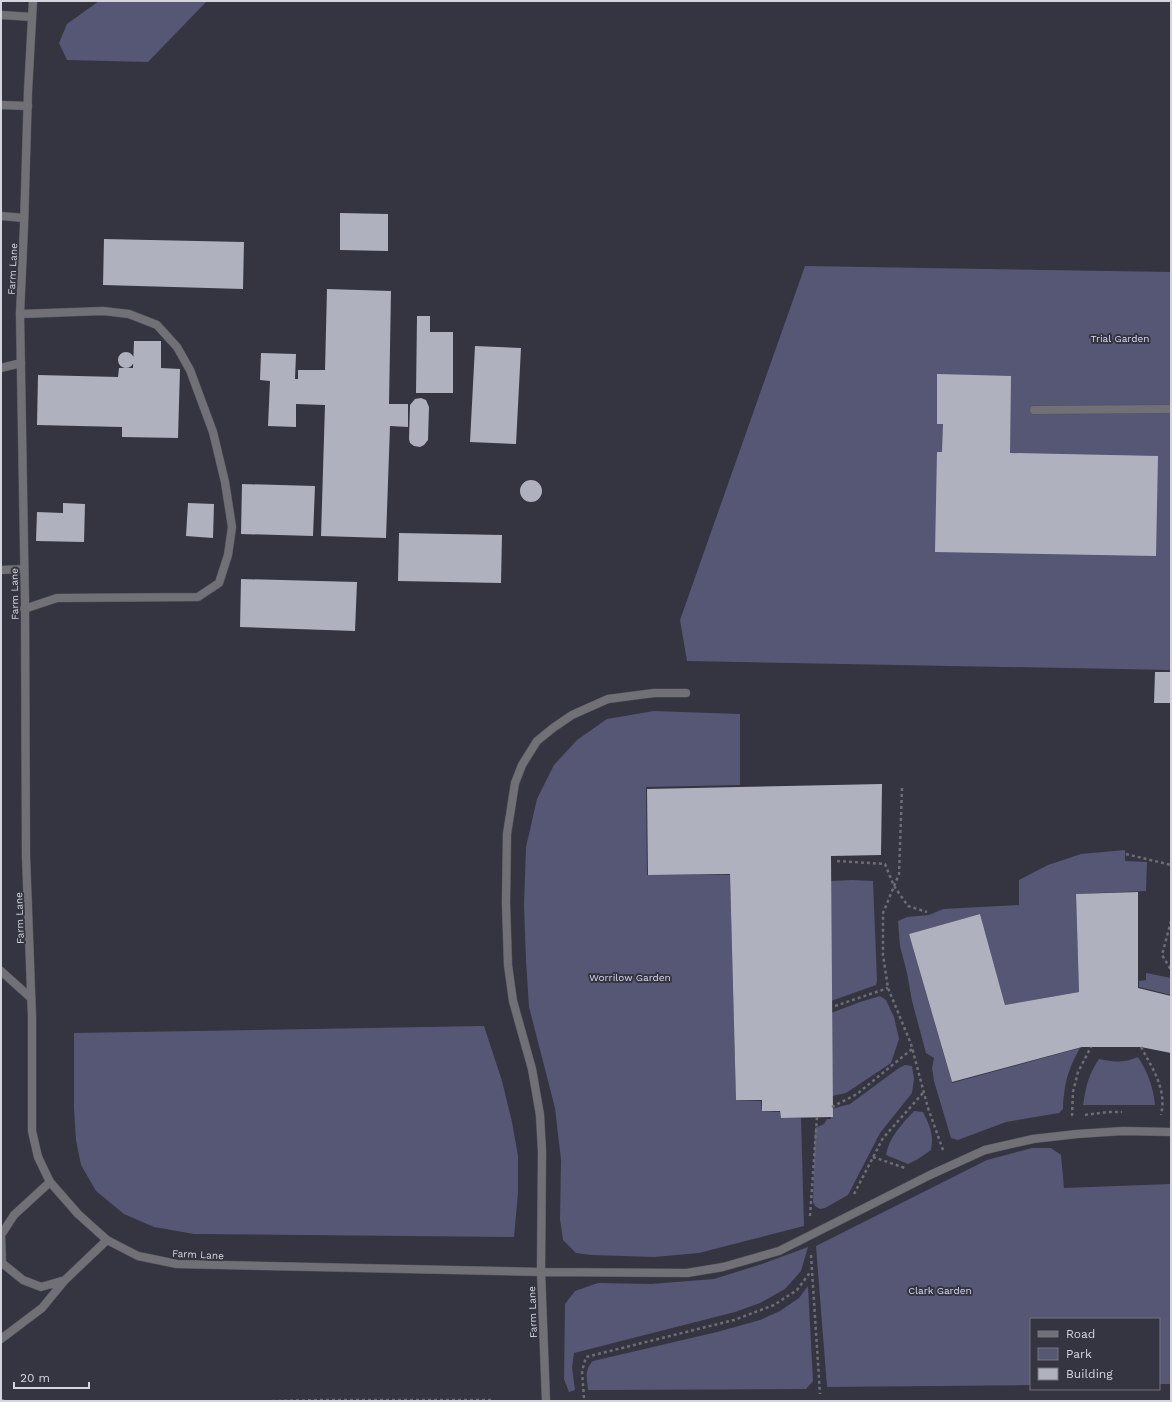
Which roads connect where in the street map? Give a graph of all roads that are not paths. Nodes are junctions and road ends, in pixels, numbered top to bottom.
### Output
1 (33, 1) edge
2 (1, 15) edge
3 (32, 17) junction
4 (1, 105) edge
5 (28, 106) junction
6 (1, 216) edge
7 (24, 218) junction
8 (20, 314) junction
9 (21, 363) junction
10 (1, 368) edge
11 (1171, 409) edge
12 (1034, 410) dead end
13 (24, 569) junction
14 (1, 570) edge
15 (24, 609) junction
16 (686, 693) dead end
17 (1, 971) edge
18 (31, 998) junction
19 (1171, 1132) edge
20 (50, 1182) junction
21 (107, 1240) junction
22 (541, 1272) junction
23 (65, 1280) junction
24 (1, 1339) edge
25 (546, 1401) edge

1 - 3 street, Farm Lane
2 - 3 street
3 - 5 street, Farm Lane
4 - 5 street
5 - 7 street, Farm Lane
6 - 7 street
7 - 8 street, Farm Lane
8 - 9 street, Farm Lane
8 - 15 street
9 - 10 street
9 - 13 street, Farm Lane
11 - 12 street
13 - 14 street
13 - 15 street, Farm Lane
15 - 18 street, Farm Lane
16 - 22 street
17 - 18 street
18 - 20 street, Farm Lane
19 - 22 street
20 - 21 street, Farm Lane
20 - 23 street
21 - 22 street, Farm Lane
21 - 23 street
22 - 25 street, Farm Lane
23 - 24 street

